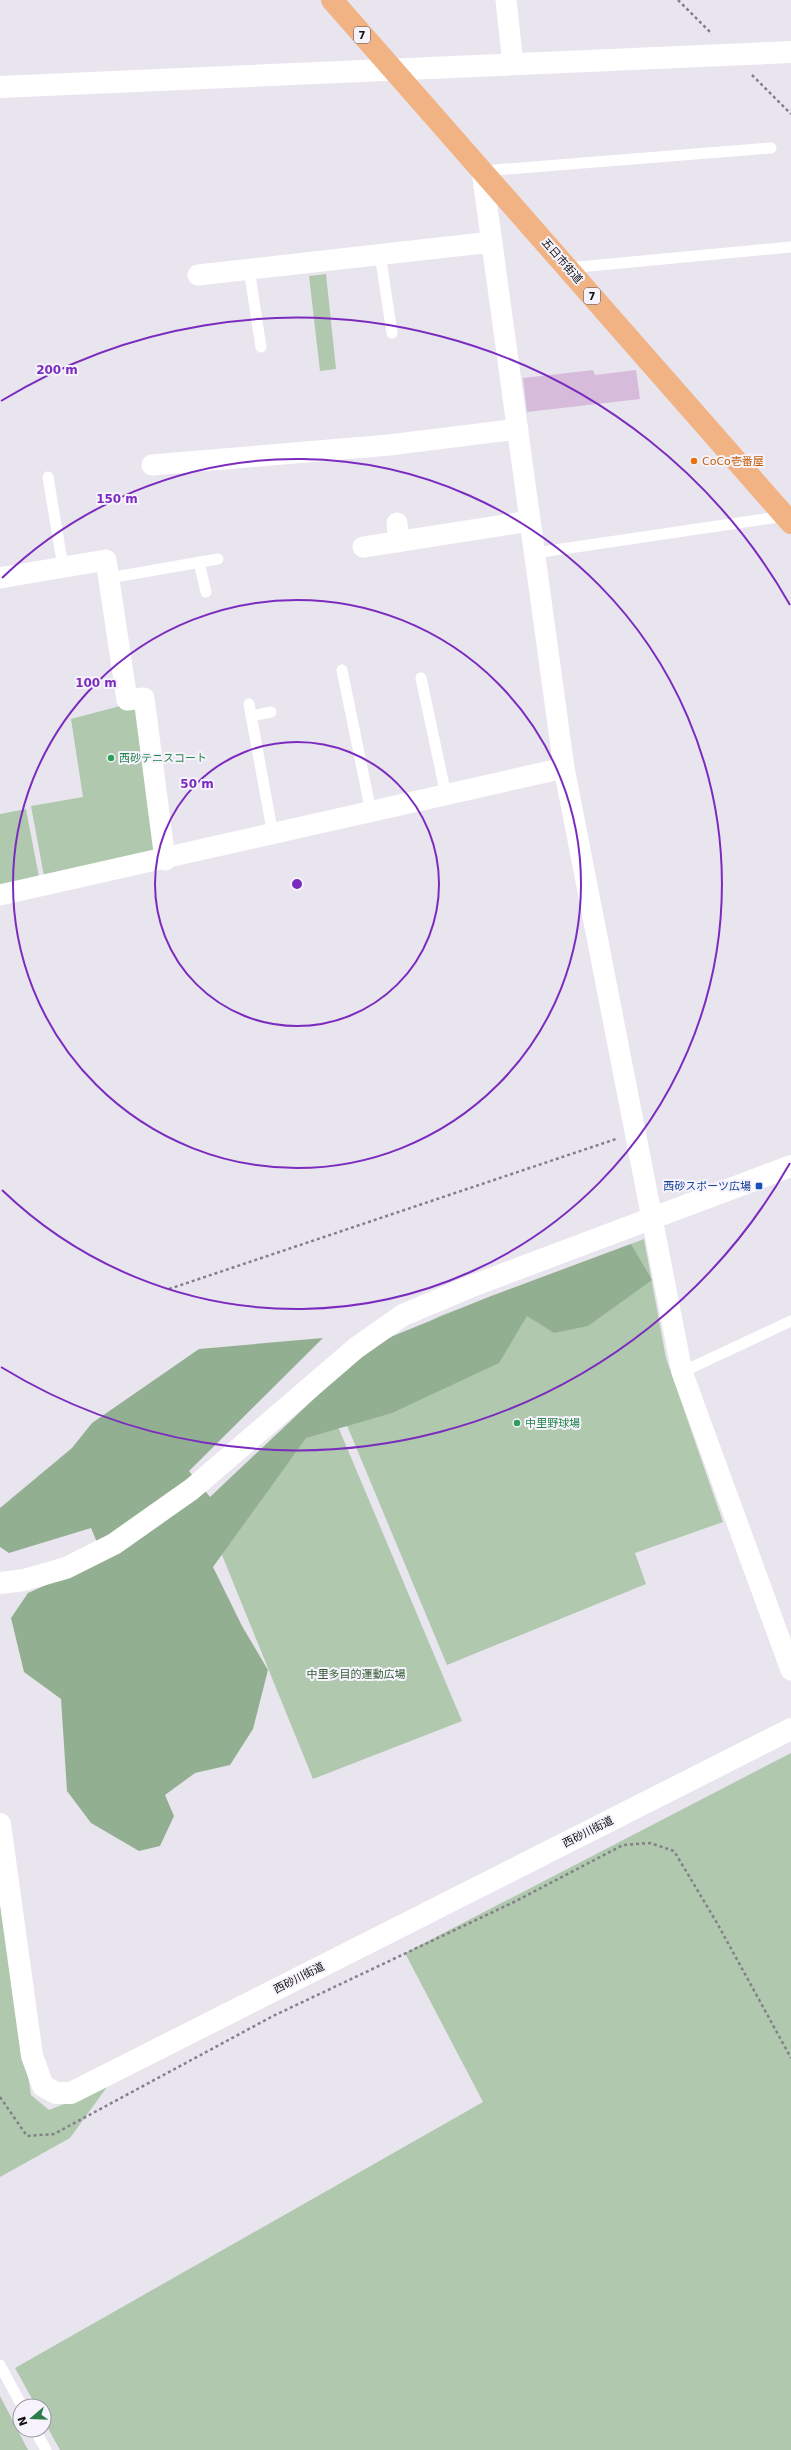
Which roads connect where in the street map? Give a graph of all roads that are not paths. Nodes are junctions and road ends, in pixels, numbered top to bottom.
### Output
1 (332, 0) edge
2 (506, 0) edge
3 (791, 52) edge
4 (513, 64) junction
5 (392, 70) junction
6 (0, 87) edge
7 (771, 148) dead end
8 (482, 171) junction
9 (492, 242) junction
10 (791, 248) edge
11 (380, 254) junction
12 (568, 268) junction
13 (249, 269) junction
14 (198, 275) dead end
15 (392, 333) dead end
16 (261, 347) dead end
17 (518, 429) junction
18 (152, 465) dead end
19 (48, 476) dead end
20 (788, 520) edge
21 (530, 521) junction
22 (363, 547) dead end
23 (535, 553) junction
24 (218, 559) dead end
25 (199, 562) junction
26 (63, 567) junction
27 (0, 578) edge
28 (109, 578) junction
29 (206, 592) dead end
30 (342, 670) dead end
31 (421, 678) dead end
32 (249, 704) dead end
33 (271, 712) dead end
34 (252, 716) junction
35 (564, 768) junction
36 (446, 795) junction
37 (371, 812) junction
38 (273, 835) junction
39 (165, 860) junction
40 (0, 895) edge
41 (791, 1166) edge
42 (652, 1219) junction
43 (791, 1321) edge
44 (682, 1372) junction
45 (0, 1582) edge
46 (791, 1670) edge
47 (791, 1729) edge
48 (0, 1824) edge
49 (0, 2365) edge
50 (18, 2398) edge
51 (39, 2438) edge
52 (46, 2450) edge

1 - 5 main road, 五日市街道 / 7
2 - 4 street
3 - 4 street
4 - 5 street
5 - 6 street
5 - 8 main road, 五日市街道 / 7
7 - 8 lane
8 - 9 street
8 - 12 main road, 五日市街道 / 7
9 - 11 street
9 - 17 street
10 - 12 lane
11 - 13 street
11 - 15 lane
12 - 20 main road, 五日市街道 / 7
13 - 14 street
13 - 16 lane
17 - 18 street
17 - 21 street
19 - 26 lane
20 - 23 lane
21 - 22 street
21 - 23 street
23 - 35 street
24 - 25 lane
25 - 28 lane
25 - 29 lane
26 - 27 street
26 - 28 street
28 - 39 street
30 - 37 lane
31 - 36 lane
32 - 34 lane
33 - 34 lane
34 - 38 lane
35 - 36 street
35 - 42 street
36 - 37 street
37 - 38 street
38 - 39 street
39 - 40 street
41 - 42 street
42 - 44 street
42 - 45 street
43 - 44 lane
44 - 46 street
47 - 48 street, 西砂川街道
49 - 50 lane
51 - 52 lane

